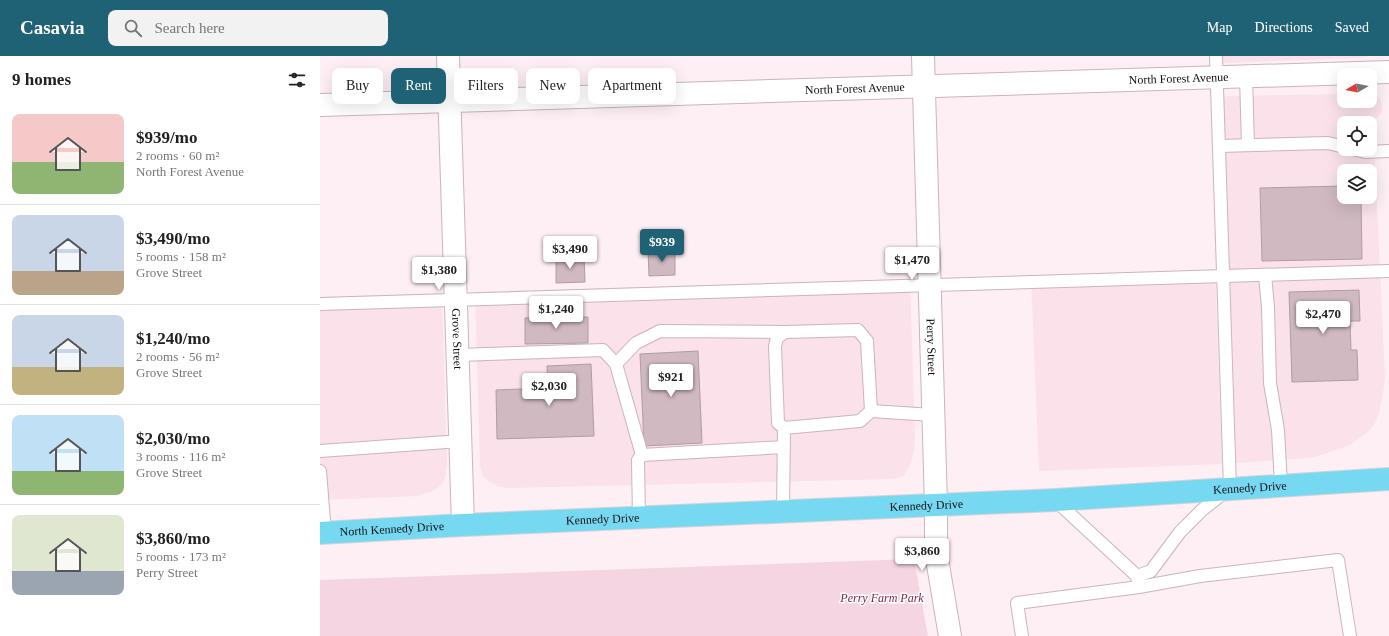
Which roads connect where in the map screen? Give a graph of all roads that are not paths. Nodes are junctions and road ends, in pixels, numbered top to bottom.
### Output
1 (448, 56) edge
2 (923, 56) edge
3 (1216, 56) edge
4 (1389, 72) edge
5 (1246, 77) junction
6 (1217, 78) junction
7 (924, 87) junction
8 (450, 101) junction
9 (320, 105) edge
10 (1248, 145) junction
11 (1337, 145) edge
12 (1220, 146) junction
13 (1389, 151) edge
14 (1377, 152) edge
15 (1389, 271) edge
16 (1265, 275) junction
17 (1223, 276) junction
18 (929, 285) junction
19 (456, 300) junction
20 (320, 304) edge
21 (785, 332) junction
22 (458, 355) junction
23 (616, 364) junction
24 (871, 411) junction
25 (933, 415) junction
26 (784, 428) junction
27 (461, 441) junction
28 (784, 447) junction
29 (320, 451) edge
30 (642, 455) junction
31 (320, 471) edge
32 (1389, 479) edge
33 (1281, 485) junction
34 (1230, 488) junction
35 (1055, 500) junction
36 (936, 505) junction
37 (783, 512) junction
38 (639, 518) junction
39 (463, 525) junction
40 (323, 533) edge
41 (1138, 581) junction
42 (950, 636) edge
43 (1022, 636) edge
44 (1350, 636) edge

1 - 8 street, Grove Street
2 - 7 street, Perry Street
3 - 6 lane
4 - 5 street, North Forest Avenue
5 - 6 street, North Forest Avenue
5 - 10 lane
6 - 7 street, North Forest Avenue
6 - 12 lane
7 - 8 street, North Forest Avenue
7 - 18 street, Perry Street
8 - 9 street, North Forest Avenue
8 - 19 street, Grove Street
10 - 11 lane
10 - 12 lane
12 - 17 lane
13 - 14 lane
15 - 16 lane
16 - 17 lane
16 - 33 lane
17 - 18 lane
17 - 34 lane
18 - 19 lane
18 - 25 street, Perry Street
19 - 20 lane
19 - 22 street, Grove Street
21 - 23 lane
21 - 24 lane
21 - 26 lane
22 - 23 lane
22 - 27 street, Grove Street
23 - 30 lane
24 - 25 lane
24 - 26 lane
25 - 36 street, Perry Street
26 - 28 lane
27 - 29 lane
27 - 39 street, Grove Street
28 - 30 lane
28 - 37 lane
30 - 38 lane
31 - 40 lane
32 - 33 main road, Kennedy Drive
33 - 34 main road, Kennedy Drive
34 - 35 main road, Kennedy Drive
34 - 41 lane
35 - 36 main road, Kennedy Drive
35 - 41 lane
36 - 37 main road, Kennedy Drive
36 - 42 street, Perry Street
37 - 38 main road, Kennedy Drive
38 - 39 main road, Kennedy Drive
39 - 40 main road, North Kennedy Drive
41 - 43 lane
41 - 44 lane

